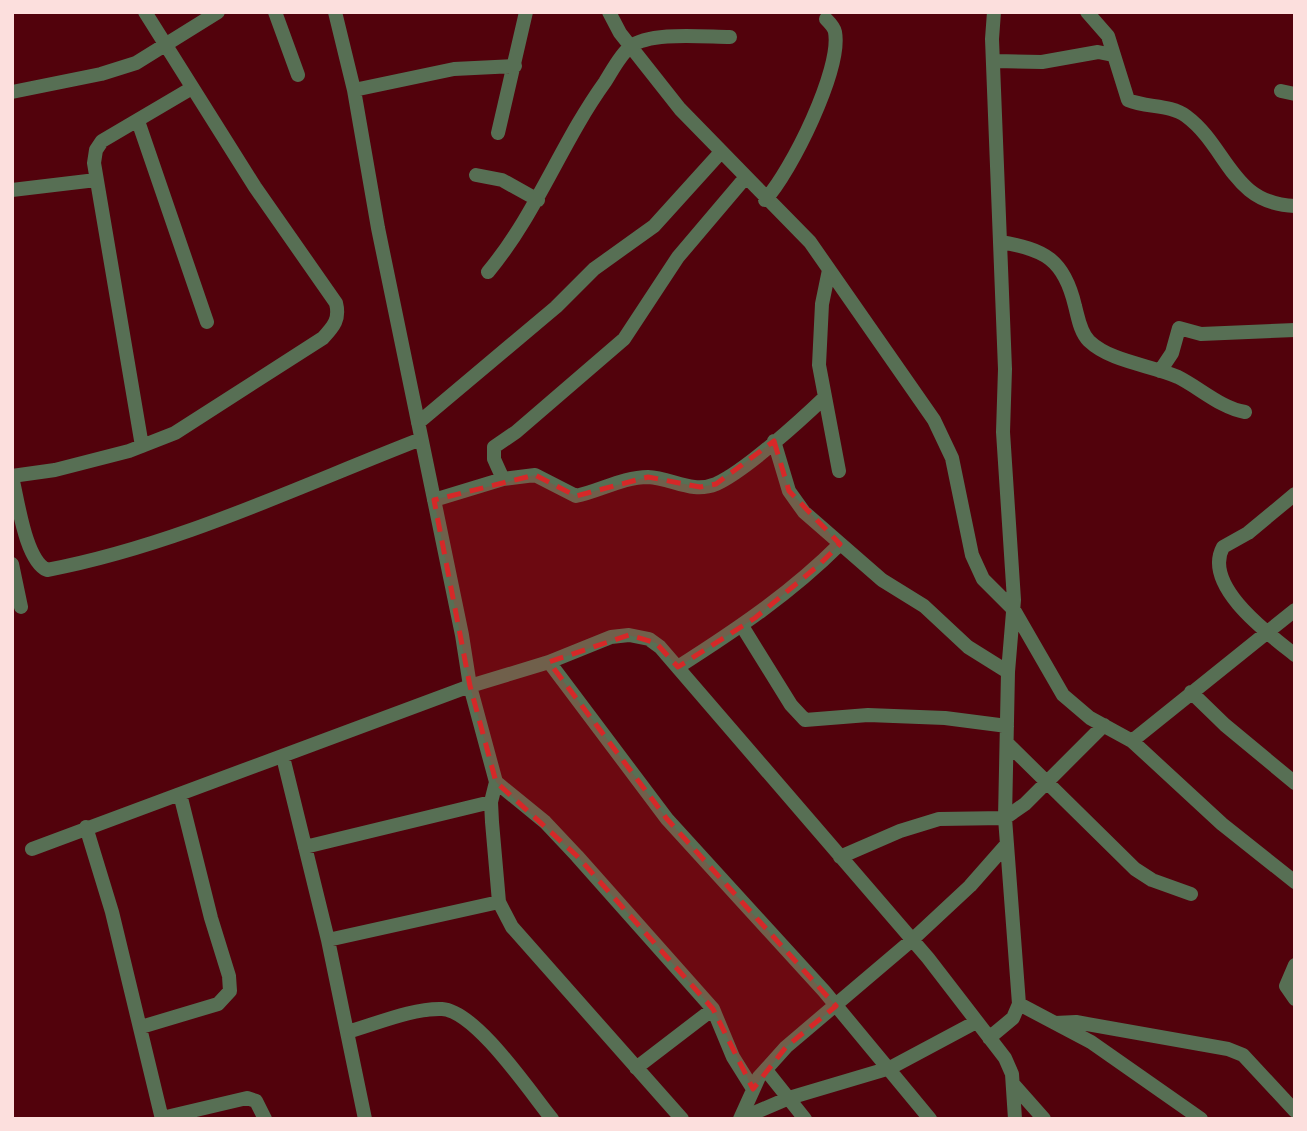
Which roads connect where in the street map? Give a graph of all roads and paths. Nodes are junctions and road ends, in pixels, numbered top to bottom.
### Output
1 (145, 12) edge
2 (218, 12) edge
3 (275, 12) edge
4 (335, 12) edge
5 (526, 12) edge
6 (609, 12) edge
7 (995, 12) edge
8 (1087, 12) edge
9 (826, 19) dead end
10 (730, 37) dead end
11 (166, 46) junction
12 (631, 46) junction
13 (1113, 55) junction
14 (995, 61) junction
15 (515, 66) junction
16 (298, 75) dead end
17 (192, 88) junction
18 (354, 90) junction
19 (12, 92) edge
20 (138, 121) junction
21 (498, 133) dead end
22 (721, 152) junction
23 (476, 175) dead end
24 (745, 178) junction
25 (96, 180) junction
26 (12, 190) edge
27 (538, 200) junction
28 (765, 200) junction
29 (1295, 206) edge
30 (1000, 242) junction
31 (829, 270) junction
32 (488, 272) dead end
33 (207, 322) dead end
34 (1295, 330) edge
35 (1160, 371) junction
36 (825, 397) junction
37 (1245, 412) dead end
38 (418, 423) junction
39 (421, 439) junction
40 (774, 441) junction
41 (142, 446) junction
42 (839, 471) dead end
43 (12, 477) edge
44 (503, 479) junction
45 (1295, 494) edge
46 (433, 500) junction
47 (840, 544) junction
48 (12, 564) edge
49 (21, 607) dead end
50 (1014, 610) junction
51 (1295, 610) edge
52 (742, 626) junction
53 (1267, 633) junction
54 (1295, 655) edge
55 (549, 662) junction
56 (678, 667) junction
57 (1008, 672) junction
58 (470, 686) junction
59 (1191, 692) junction
60 (1104, 725) junction
61 (1007, 726) junction
62 (1132, 741) junction
63 (1007, 743) junction
64 (283, 757) junction
65 (1048, 781) junction
66 (496, 782) junction
67 (1295, 783) edge
68 (180, 794) junction
69 (491, 802) junction
70 (1005, 818) junction
71 (86, 827) junction
72 (1007, 844) junction
73 (306, 847) junction
74 (32, 849) dead end
75 (840, 857) junction
76 (1295, 882) edge
77 (1191, 894) dead end
78 (499, 902) junction
79 (328, 940) junction
80 (912, 940) junction
81 (1295, 965) edge
82 (1295, 999) edge
83 (1019, 1004) junction
84 (836, 1006) junction
85 (713, 1009) junction
86 (976, 1022) junction
87 (1055, 1023) junction
88 (141, 1027) junction
89 (347, 1032) junction
90 (989, 1038) junction
91 (636, 1068) junction
92 (890, 1068) junction
93 (766, 1070) junction
94 (1013, 1084) junction
95 (753, 1089) junction
96 (789, 1098) junction
97 (1295, 1111) edge
98 (162, 1118) edge
99 (264, 1119) edge
100 (365, 1119) edge
101 (552, 1119) edge
102 (682, 1119) edge
103 (740, 1119) edge
104 (805, 1119) edge
105 (930, 1119) edge
106 (1015, 1119) edge
107 (1044, 1119) edge
108 (1201, 1119) edge

1 - 11 street
2 - 11 street
3 - 16 street
4 - 18 street
5 - 15 street
6 - 12 street
7 - 14 street
8 - 13 street
9 - 28 street
10 - 12 street
11 - 17 street
11 - 19 street
12 - 22 street
12 - 27 street
13 - 14 street
13 - 29 street
14 - 30 street
15 - 18 street
15 - 21 street
17 - 20 street
17 - 41 street
18 - 38 street
20 - 25 street
20 - 33 street
22 - 24 street
22 - 38 street
23 - 27 street
24 - 28 street
24 - 44 street
25 - 26 street
25 - 41 street
27 - 32 street
28 - 31 street
30 - 35 street
30 - 50 street
31 - 36 street
31 - 50 street
34 - 35 street
35 - 37 street
36 - 40 street
36 - 42 street
38 - 39 street
39 - 43 street
39 - 46 street
40 - 44 street
40 - 47 street
41 - 43 street
44 - 46 street
45 - 53 street
46 - 58 street
47 - 52 street
47 - 57 street
48 - 49 street
50 - 57 street
50 - 60 street
51 - 53 street
52 - 56 street
52 - 61 street
53 - 54 street
53 - 59 street
55 - 56 street
55 - 58 street
55 - 84 street
56 - 75 street
57 - 61 street
58 - 64 street
58 - 66 street
59 - 62 street
59 - 67 street
60 - 62 street
60 - 65 street
61 - 63 street
62 - 76 street
63 - 65 street
63 - 70 street
64 - 68 street
64 - 73 street
65 - 70 street
65 - 77 street
66 - 69 street
66 - 85 street
68 - 71 street
68 - 88 street
69 - 73 street
69 - 78 street
70 - 72 street
70 - 75 street
71 - 74 street
71 - 88 street
72 - 80 street
72 - 83 street
73 - 79 street
75 - 80 street
78 - 79 street
78 - 91 street
79 - 89 street
80 - 84 street
80 - 86 street
81 - 82 street
83 - 87 street
83 - 90 street
84 - 92 street
84 - 93 street
85 - 91 street
85 - 95 street
86 - 90 street
86 - 92 street
87 - 97 street
87 - 108 street
88 - 98 street
89 - 100 street
89 - 101 street
90 - 94 street
91 - 102 street
92 - 96 street
92 - 105 street
93 - 95 street
93 - 96 street
94 - 106 street
94 - 107 street
95 - 103 street
96 - 103 street
96 - 104 street
98 - 99 street

